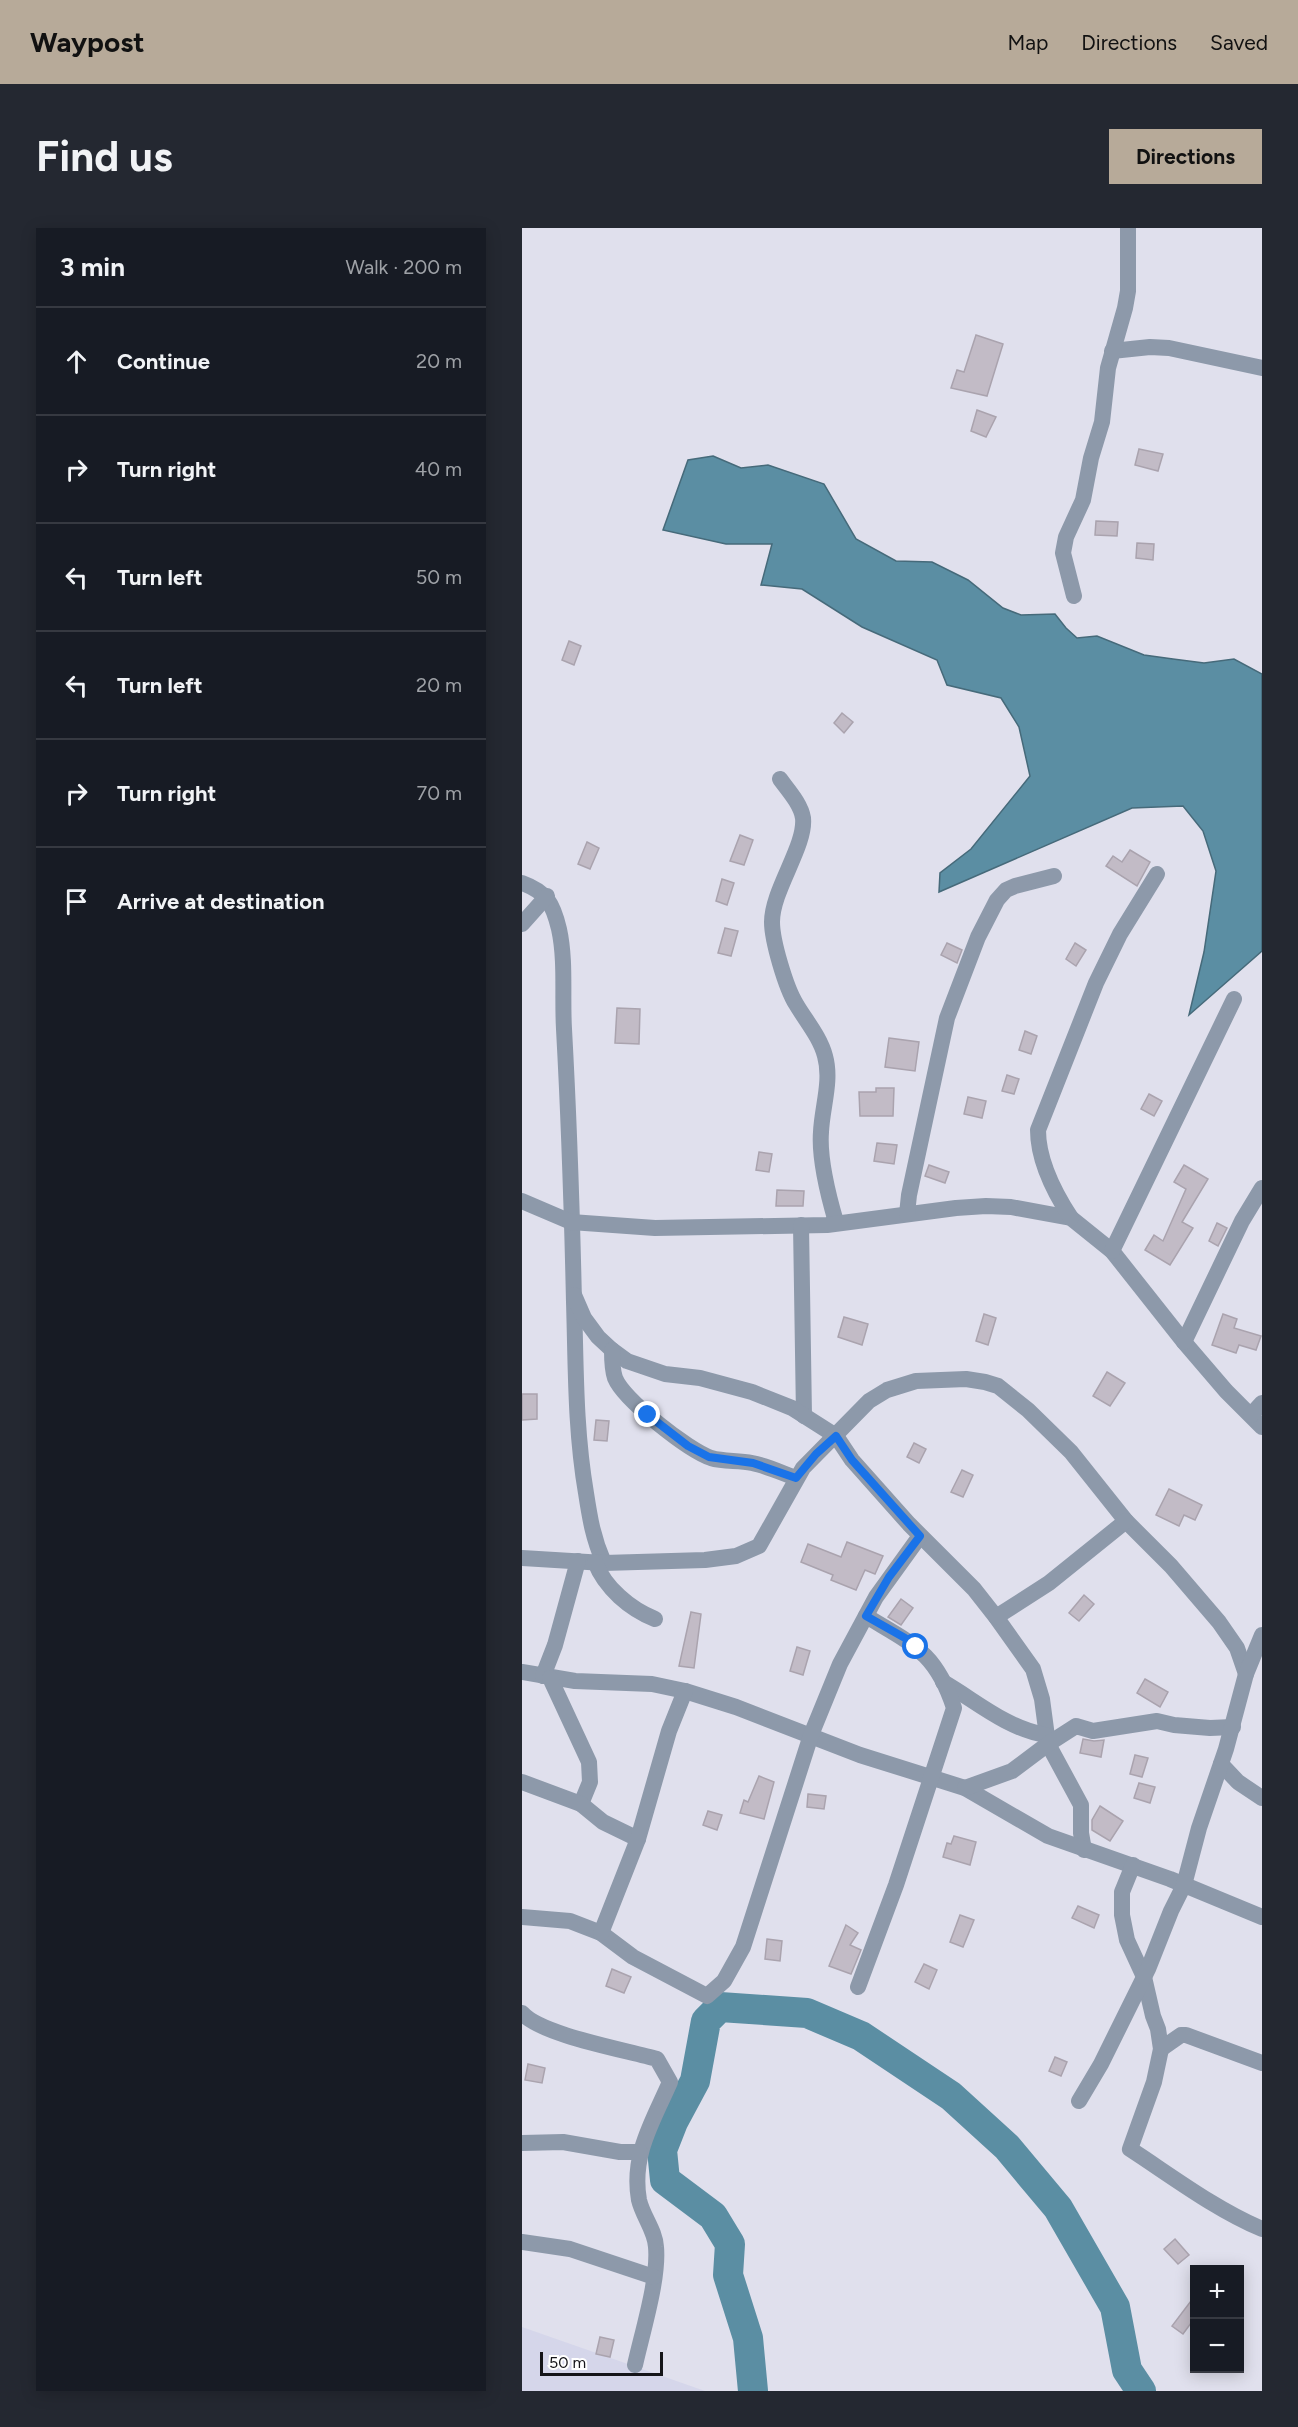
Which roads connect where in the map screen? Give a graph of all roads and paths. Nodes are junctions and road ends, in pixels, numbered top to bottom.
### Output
1 (1128, 228) edge
2 (1112, 351) junction
3 (1262, 368) edge
4 (1074, 596) dead end
5 (780, 779) dead end
6 (1157, 874) dead end
7 (1054, 876) dead end
8 (522, 883) edge
9 (547, 896) junction
10 (522, 924) edge
11 (1234, 999) dead end
12 (1262, 1188) edge
13 (522, 1201) edge
14 (907, 1214) junction
15 (1071, 1218) junction
16 (571, 1222) junction
17 (836, 1222) junction
18 (801, 1225) junction
19 (1112, 1251) junction
20 (574, 1295) junction
21 (1184, 1342) junction
22 (612, 1350) junction
23 (1258, 1415) edge
24 (804, 1416) junction
25 (836, 1436) junction
26 (796, 1478) junction
27 (1126, 1521) junction
28 (920, 1536) junction
29 (522, 1558) edge
30 (592, 1562) junction
31 (866, 1616) junction
32 (996, 1617) junction
33 (655, 1619) dead end
34 (1262, 1635) edge
35 (522, 1672) edge
36 (1246, 1674) junction
37 (547, 1677) junction
38 (943, 1682) junction
39 (685, 1691) junction
40 (1233, 1727) junction
41 (811, 1735) junction
42 (1046, 1739) junction
43 (1221, 1764) junction
44 (929, 1778) junction
45 (522, 1782) edge
46 (965, 1788) junction
47 (1262, 1798) edge
48 (581, 1804) junction
49 (638, 1839) junction
50 (1084, 1850) junction
51 (1134, 1865) junction
52 (1184, 1884) junction
53 (522, 1917) edge
54 (1262, 1917) edge
55 (601, 1933) junction
56 (1144, 1977) junction
57 (858, 1987) dead end
58 (522, 2013) edge
59 (1161, 2049) junction
60 (1262, 2063) edge
61 (1079, 2101) dead end
62 (522, 2143) edge
63 (640, 2152) junction
64 (1262, 2229) edge
65 (522, 2242) edge
66 (654, 2277) junction
67 (635, 2365) dead end

1 - 2 street
2 - 3 street
2 - 4 street
5 - 17 street
6 - 15 street
7 - 14 street
8 - 9 street
9 - 10 street
9 - 16 street
11 - 19 street
12 - 21 street
13 - 16 street
14 - 15 street
14 - 17 street
15 - 19 street
16 - 18 street
16 - 20 street
17 - 18 street
18 - 24 street
19 - 21 street
20 - 22 street
20 - 30 street
21 - 23 street
22 - 24 street
22 - 26 street
24 - 25 street
25 - 26 street
25 - 27 street
25 - 28 street
26 - 30 street
27 - 32 street
27 - 36 street
28 - 31 street
28 - 32 street
29 - 30 street
30 - 33 street
30 - 37 street
31 - 38 street
31 - 41 street
32 - 42 street
34 - 36 street
35 - 37 street
36 - 40 street
37 - 39 street
37 - 48 street
38 - 42 street
38 - 44 street
39 - 41 street
39 - 49 street
40 - 42 street
40 - 43 street
41 - 44 street
41 - 55 street
42 - 46 street
42 - 50 street
43 - 47 street
43 - 52 street
44 - 46 street
44 - 57 street
45 - 48 street
46 - 50 street
48 - 49 street
49 - 55 street
50 - 51 street
51 - 52 street
51 - 56 street
52 - 54 street
52 - 56 street
53 - 55 street
56 - 59 street
56 - 61 street
58 - 63 street
59 - 60 street
59 - 64 street
62 - 63 street
63 - 66 street
65 - 66 street
66 - 67 street

